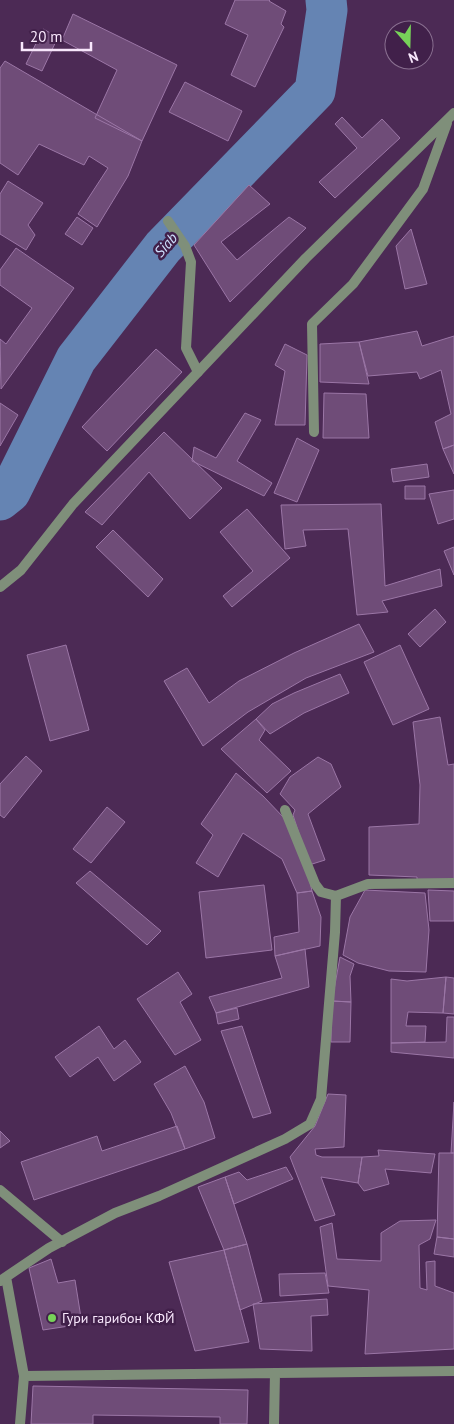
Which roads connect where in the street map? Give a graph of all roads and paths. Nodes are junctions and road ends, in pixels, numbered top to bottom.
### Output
1 (451, 116) edge
2 (168, 221) dead end
3 (198, 372) junction
4 (314, 432) dead end
5 (0, 587) edge
6 (285, 810) dead end
7 (454, 884) edge
8 (336, 896) junction
9 (0, 1190) edge
10 (62, 1242) junction
11 (3, 1279) edge
12 (454, 1370) edge
13 (275, 1373) junction
14 (24, 1376) junction
15 (20, 1424) edge
16 (274, 1424) edge

1 - 3 street
1 - 4 street
2 - 3 street
3 - 5 street
6 - 8 street
7 - 8 street
8 - 10 street
9 - 10 street
10 - 11 street
11 - 14 street
12 - 13 street
13 - 14 street
13 - 16 street
14 - 15 street

